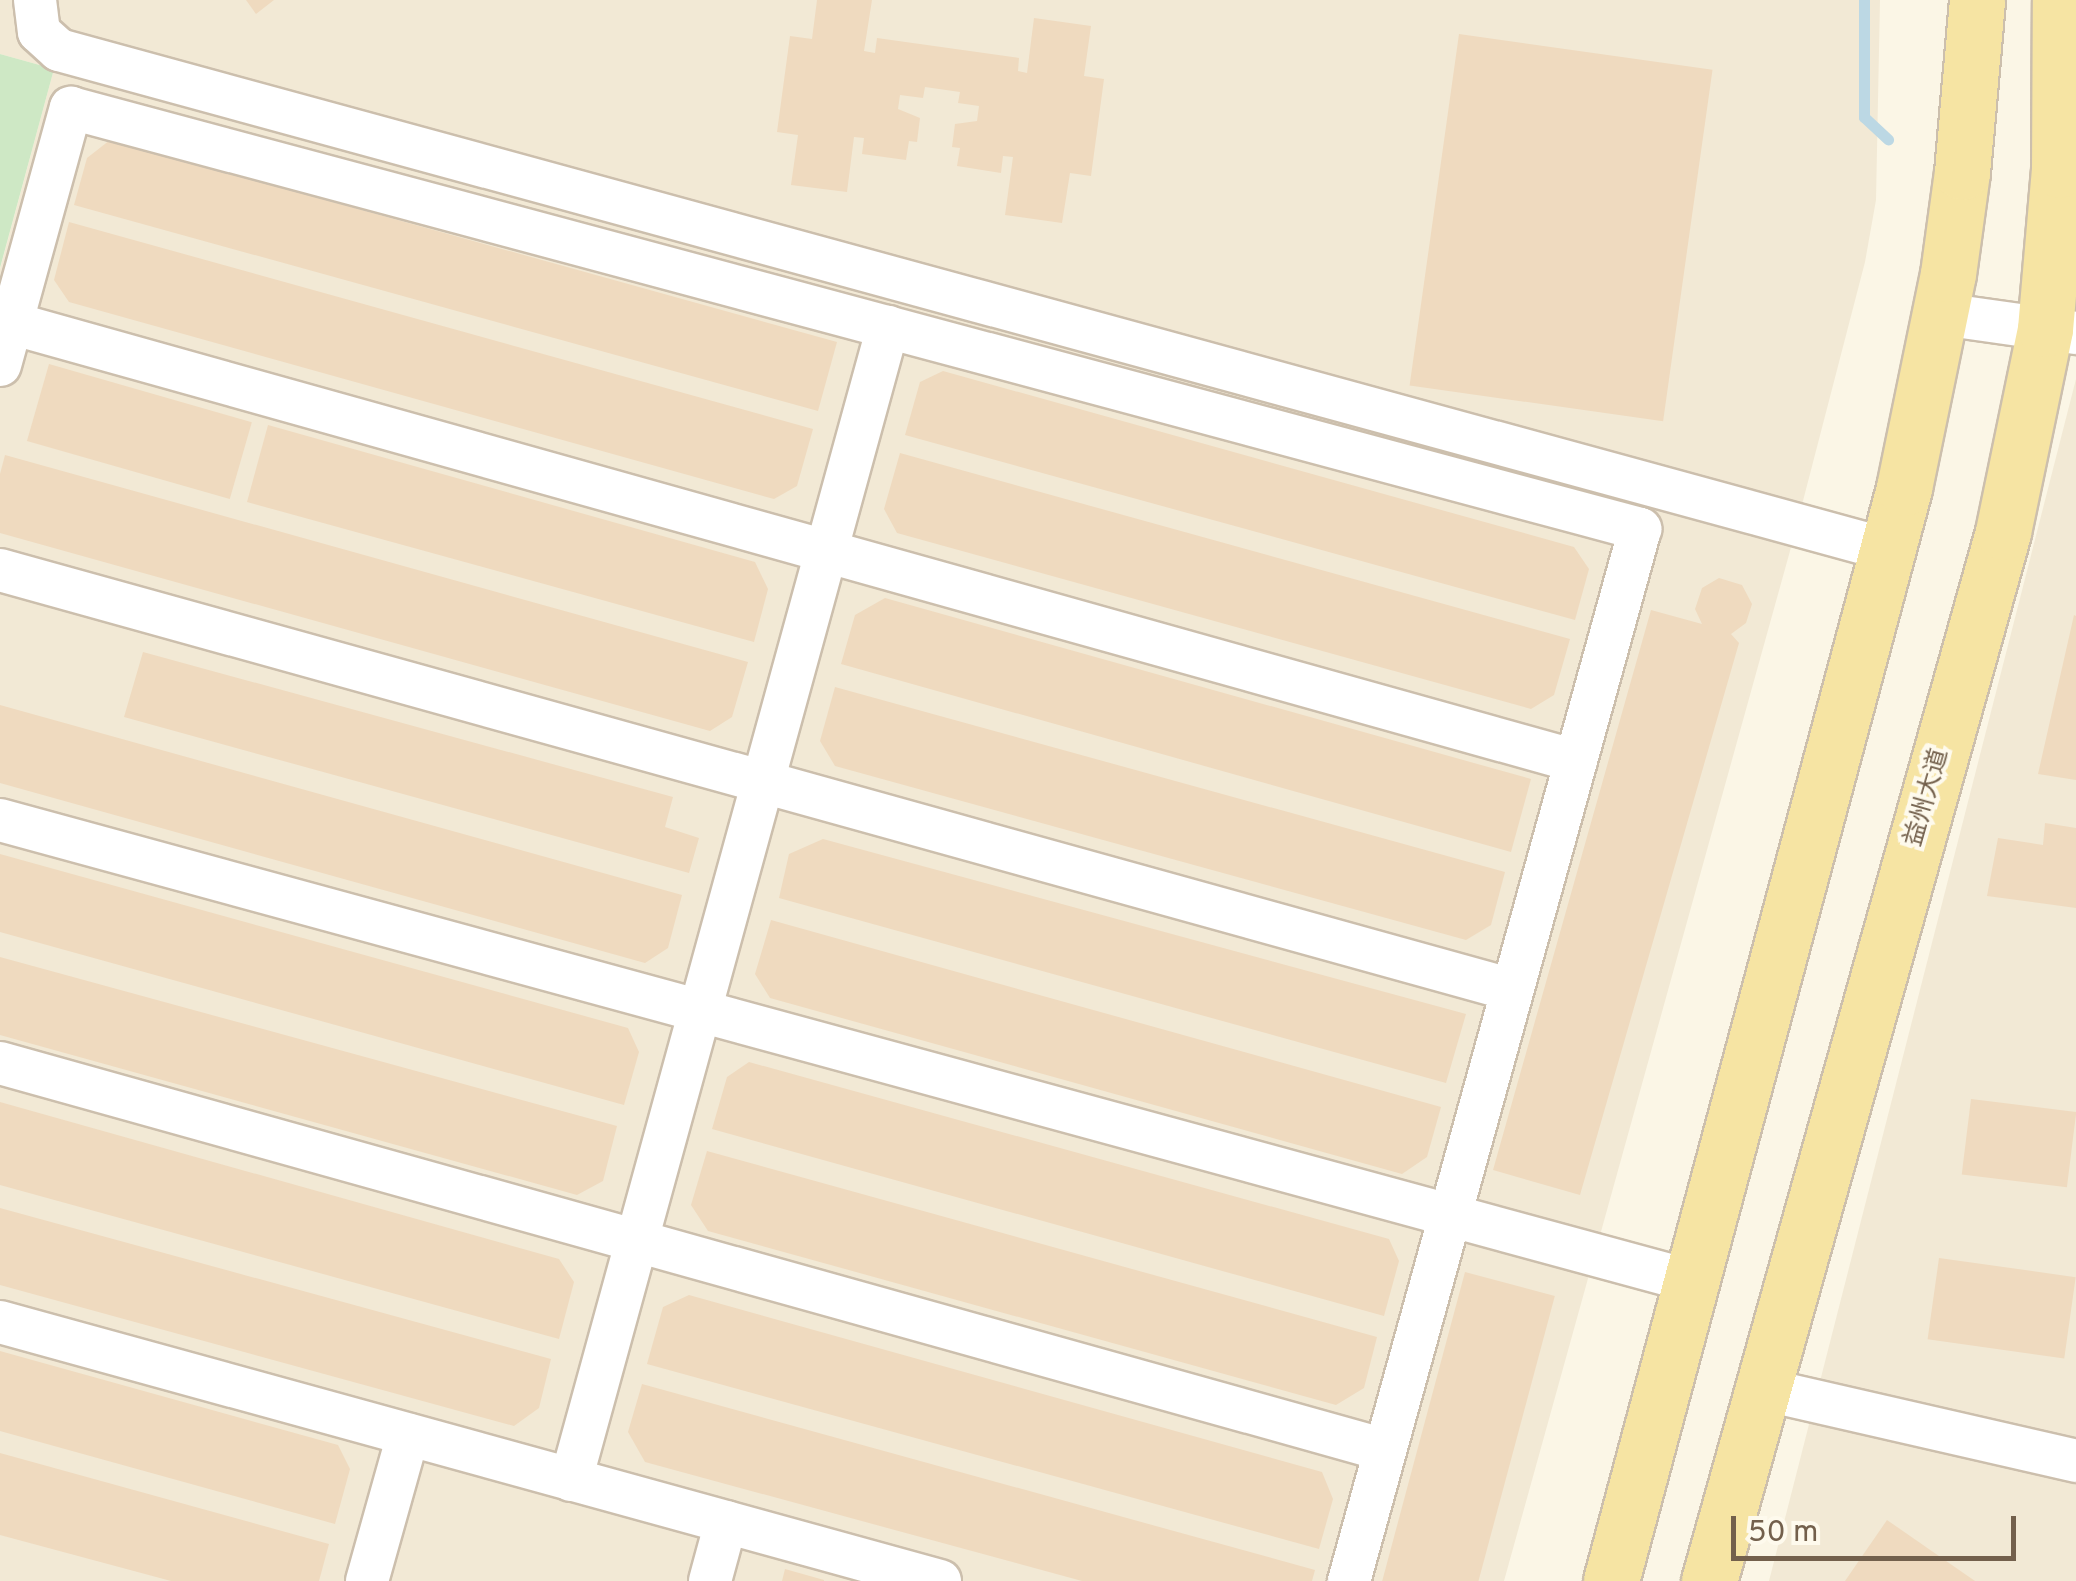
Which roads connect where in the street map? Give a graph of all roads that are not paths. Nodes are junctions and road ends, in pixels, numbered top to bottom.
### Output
1 (35, 0) edge
2 (1977, 0) edge
3 (2060, 0) edge
4 (1941, 314) junction
5 (12, 324) junction
6 (888, 327) junction
7 (2061, 331) edge
8 (0, 365) edge
9 (1886, 549) junction
10 (826, 552) junction
11 (0, 570) edge
12 (1576, 761) junction
13 (763, 782) junction
14 (0, 820) edge
15 (1512, 990) junction
16 (700, 1012) junction
17 (0, 1064) edge
18 (1450, 1216) junction
19 (636, 1242) junction
20 (1691, 1281) junction
21 (0, 1322) edge
22 (1762, 1390) junction
23 (408, 1435) junction
24 (1385, 1450) junction
25 (2076, 1461) edge
26 (571, 1480) junction
27 (726, 1522) junction
28 (367, 1581) edge
29 (710, 1581) edge
30 (940, 1581) edge
31 (1349, 1581) edge
32 (1610, 1581) edge
33 (1709, 1581) edge

1 - 9 street
2 - 4 main road
3 - 7 main road, 益州大道
4 - 7 street
4 - 9 main road
5 - 6 street
5 - 8 street
5 - 10 street
6 - 10 street
6 - 12 street
7 - 22 main road, 益州大道
9 - 20 main road
10 - 12 street
10 - 13 street
11 - 13 street
12 - 15 street
13 - 15 street
13 - 16 street
14 - 16 street
15 - 18 street
16 - 18 street
16 - 19 street
17 - 19 street
18 - 20 street
18 - 24 street
19 - 24 street
19 - 26 street
20 - 32 main road
21 - 23 street
22 - 25 street
22 - 33 main road, 益州大道
23 - 26 street
23 - 28 street
24 - 31 street
26 - 27 street
27 - 29 street
27 - 30 street

